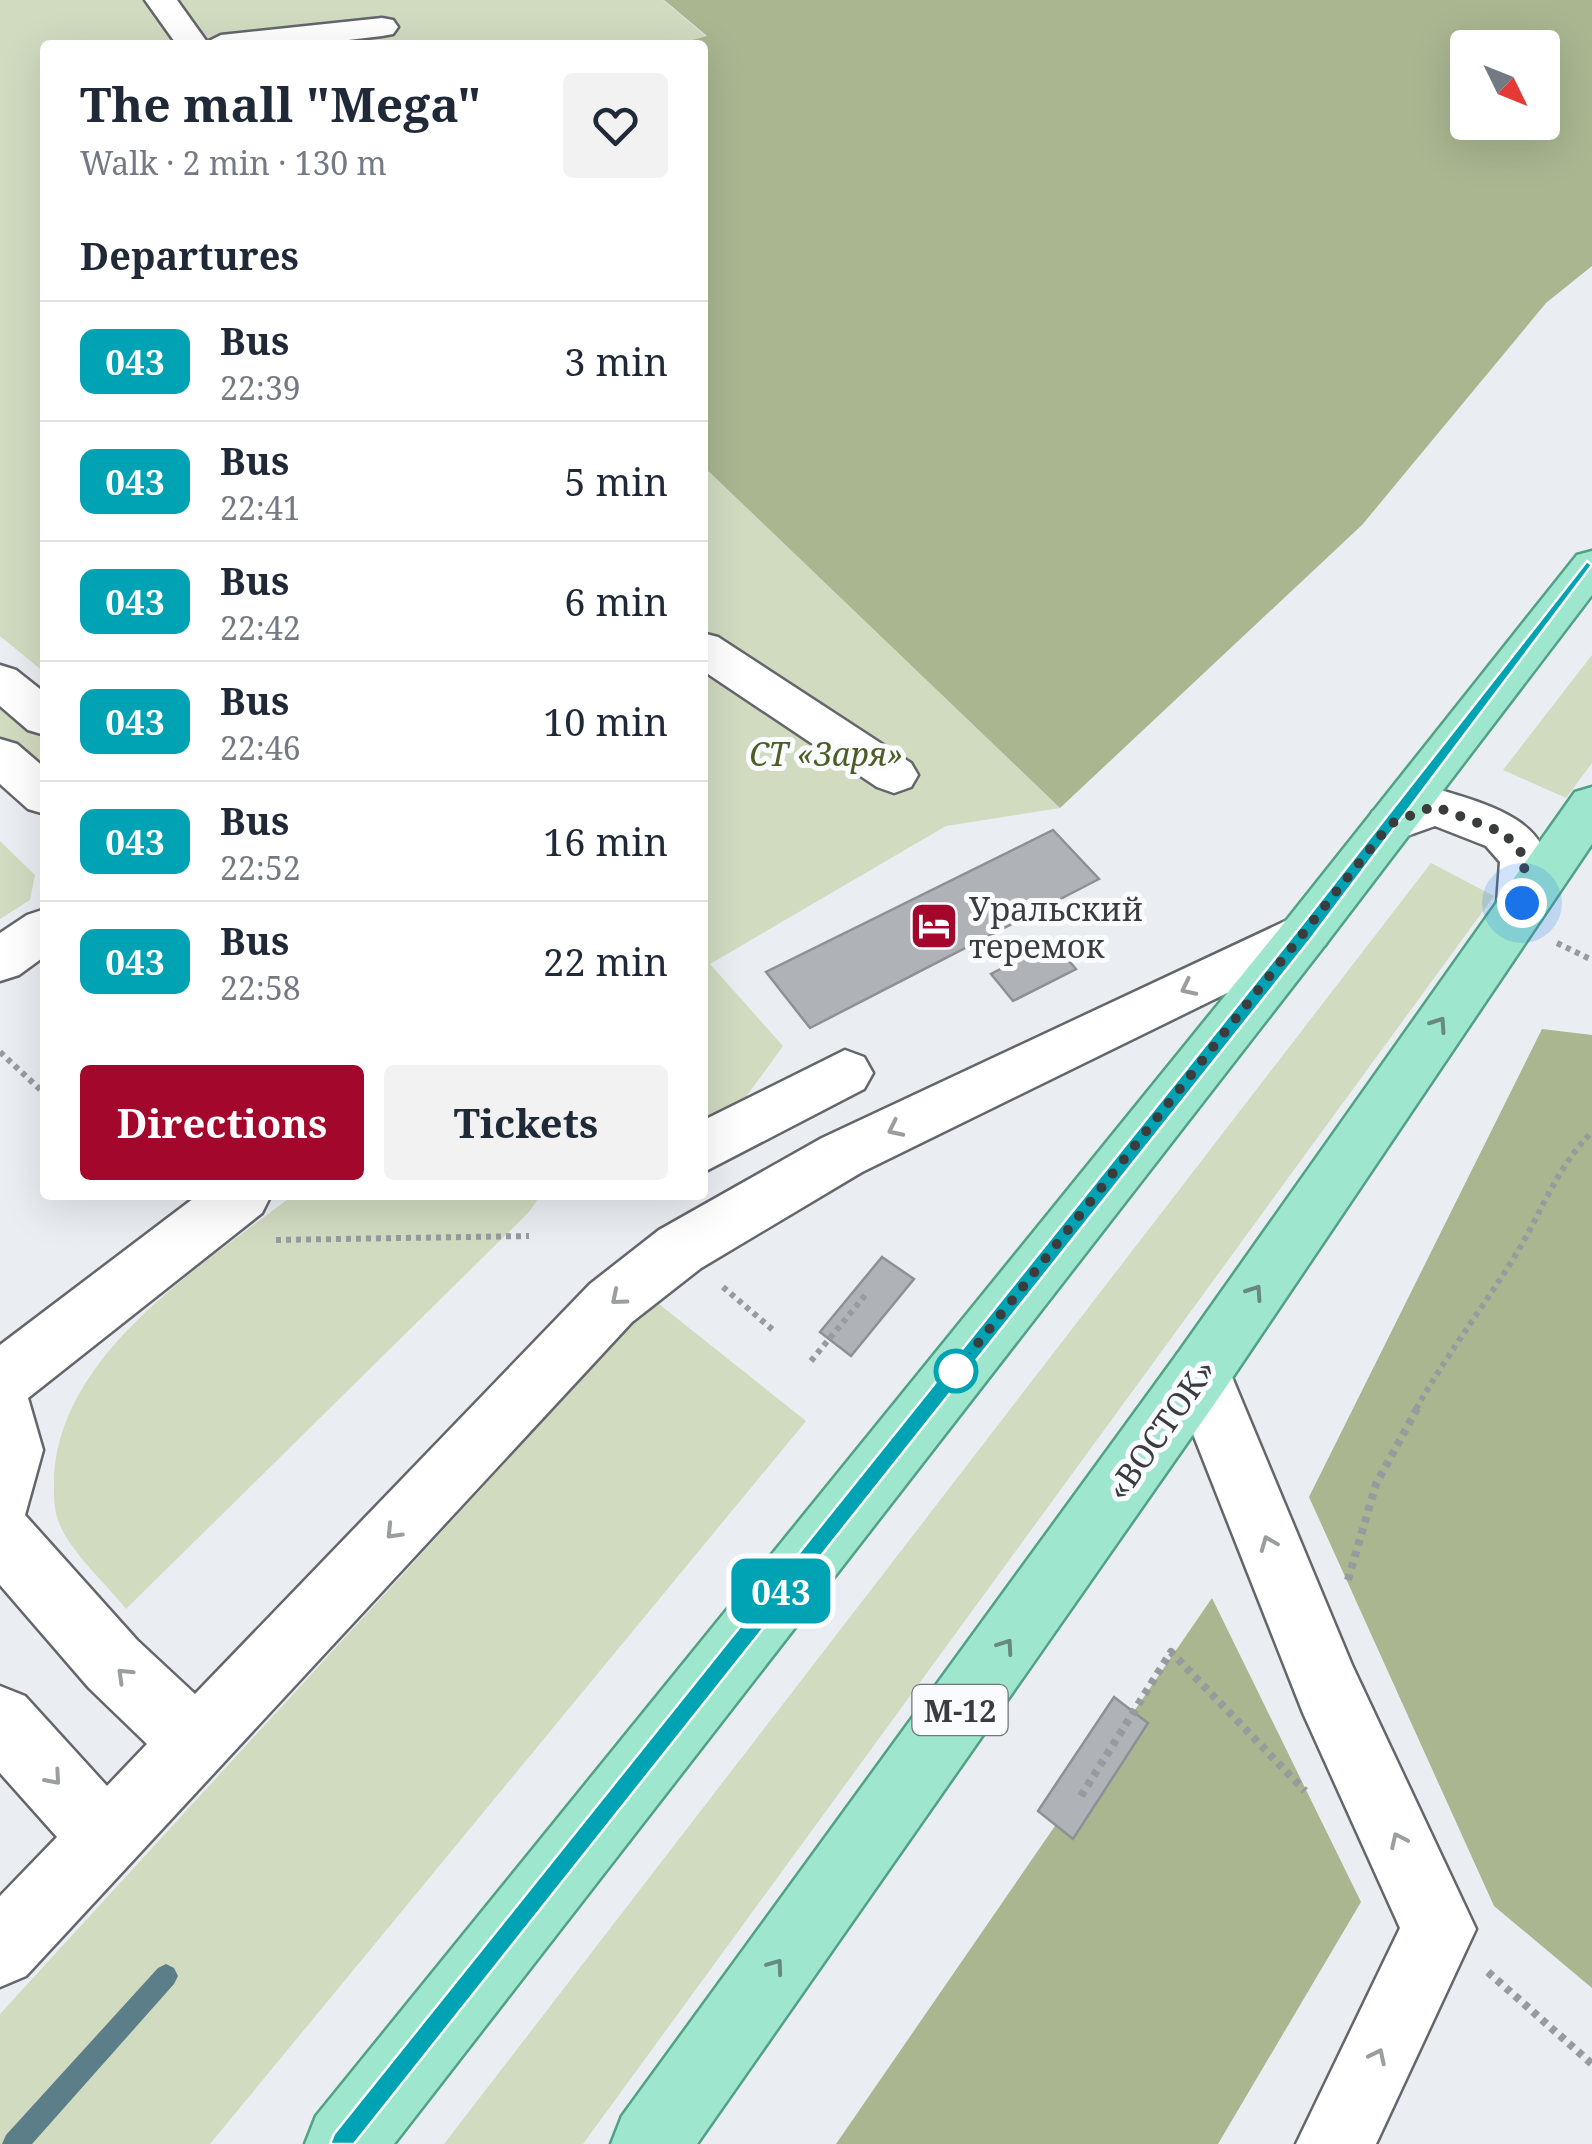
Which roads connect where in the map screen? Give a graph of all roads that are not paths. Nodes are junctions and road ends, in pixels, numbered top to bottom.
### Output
1 (161, 0) edge
2 (382, 27) dead end
3 (190, 40) edge
4 (265, 40) edge
5 (1592, 565) edge
6 (708, 652) edge
7 (0, 681) edge
8 (40, 714) edge
9 (0, 756) edge
10 (894, 775) dead end
11 (40, 792) edge
12 (1592, 805) edge
13 (1390, 824) junction
14 (1522, 903) junction
15 (1307, 931) junction
16 (40, 932) edge
17 (0, 960) edge
18 (844, 1073) dead end
19 (708, 1147) edge
20 (252, 1218) edge
21 (1200, 1373) junction
22 (0, 1382) edge
23 (0, 1406) edge
24 (0, 1498) edge
25 (0, 1536) edge
26 (0, 1721) edge
27 (195, 1742) junction
28 (105, 1837) junction
29 (0, 1950) edge
30 (344, 2144) edge
31 (650, 2144) edge
32 (1336, 2144) edge

1 - 3 street
2 - 4 street
5 - 13 main road
6 - 10 street
7 - 8 street
9 - 11 street
12 - 14 main road, «ВОСТОК» / М-12
13 - 14 street
13 - 15 main road
21 -> 14 main road, «ВОСТОК» / М-12
15 -> 27 street
15 - 30 main road
16 - 17 street
18 - 19 street
20 - 22 street
31 -> 21 main road, «ВОСТОК» / М-12
32 -> 21 street
23 - 24 street
27 -> 25 street
26 -> 28 street
27 - 28 street
28 - 29 street

